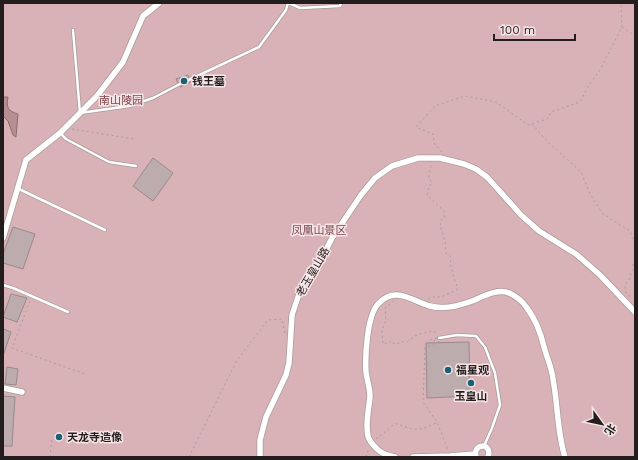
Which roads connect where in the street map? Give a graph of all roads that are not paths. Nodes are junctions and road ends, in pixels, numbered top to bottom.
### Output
1 (159, 3) edge
2 (289, 3) edge
3 (342, 3) edge
4 (73, 30) dead end
5 (80, 113) junction
6 (60, 133) junction
7 (136, 166) dead end
8 (18, 189) junction
9 (105, 230) dead end
10 (3, 238) edge
11 (3, 285) edge
12 (68, 312) dead end
13 (635, 312) edge
14 (439, 338) road end
15 (3, 388) edge
16 (22, 392) dead end
17 (484, 446) junction
18 (476, 455) edge
19 (450, 456) edge
20 (260, 457) edge
21 (395, 457) edge
22 (413, 457) edge
23 (488, 457) edge
24 (565, 457) edge

1 - 5 street
2 - 3 lane
2 - 5 lane
4 - 5 lane
5 - 6 street
6 - 7 lane
6 - 8 street
8 - 9 lane
8 - 10 street
11 - 12 lane
13 - 20 street, 老玉皇山路
14 - 17 lane
15 - 16 street
17 - 18 street
17 - 23 street
18 - 19 street
19 - 22 street
21 - 24 street

